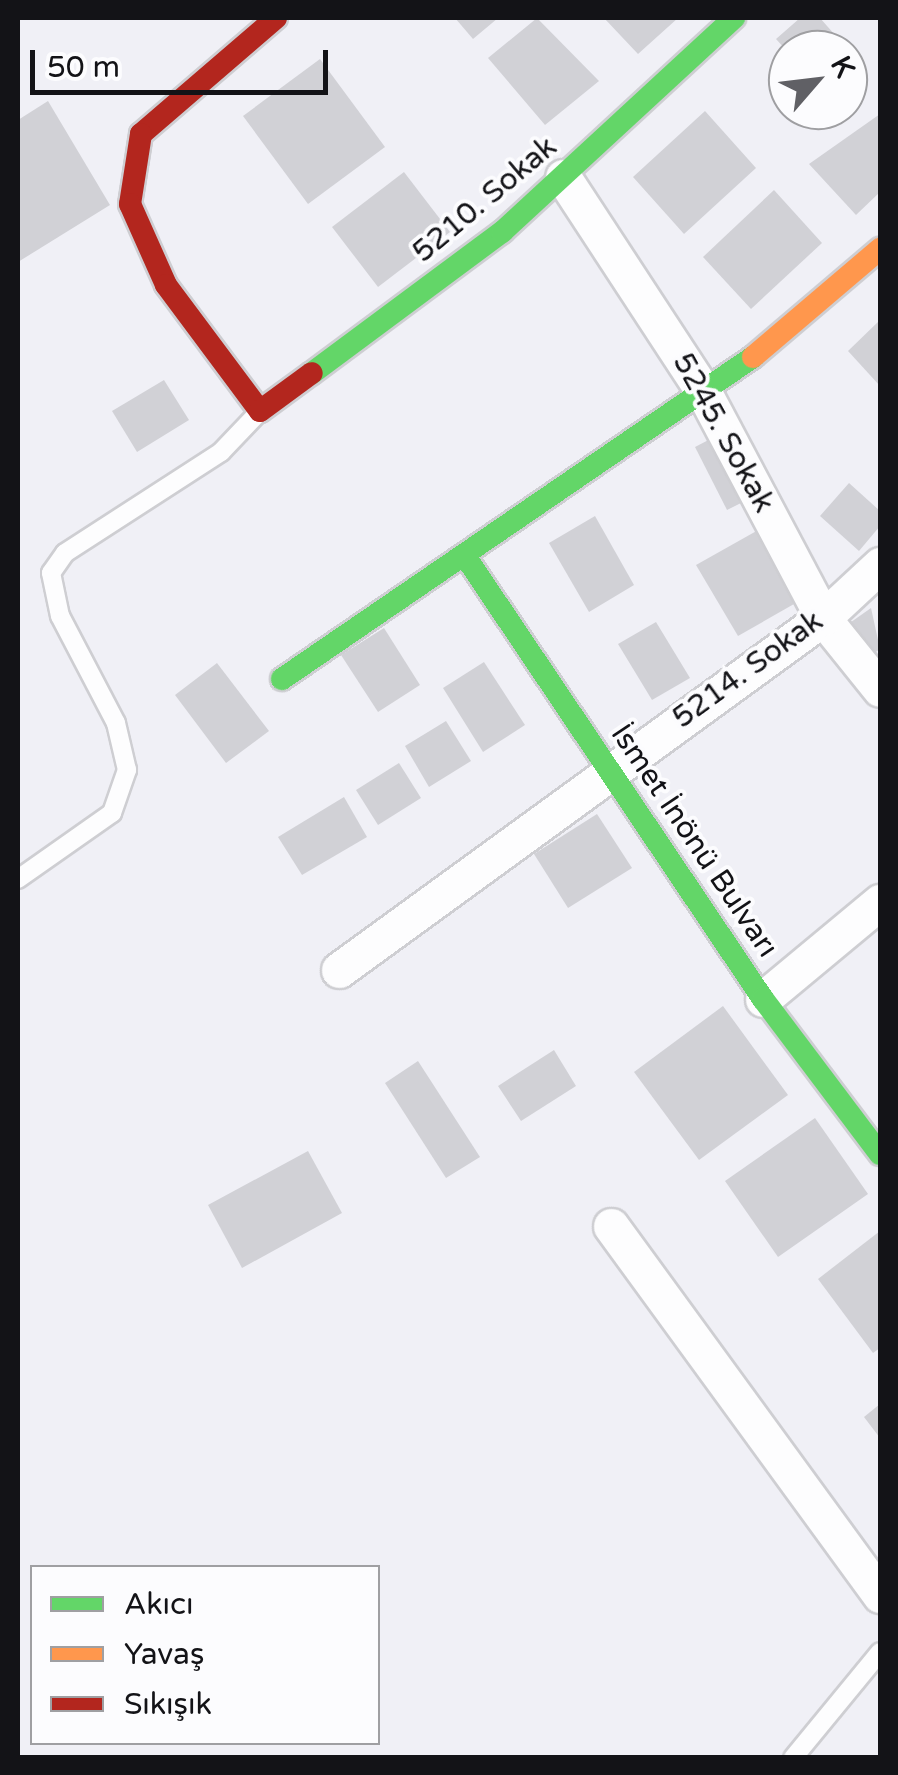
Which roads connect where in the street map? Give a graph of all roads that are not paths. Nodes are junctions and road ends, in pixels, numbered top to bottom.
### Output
1 (276, 18) edge
2 (734, 18) edge
3 (564, 177) junction
4 (880, 249) edge
5 (703, 391) junction
6 (260, 411) junction
7 (465, 556) junction
8 (880, 565) edge
9 (823, 618) junction
10 (282, 679) dead end
11 (880, 689) edge
12 (611, 768) junction
13 (18, 880) edge
14 (880, 902) edge
15 (338, 970) dead end
16 (763, 999) junction
17 (877, 1141) edge
18 (610, 1226) dead end
19 (880, 1595) edge
20 (880, 1652) edge
21 (792, 1758) edge

1 - 6 street
2 - 3 street, 5210. Sokak
3 - 5 street, 5245. Sokak
3 - 6 street, 5210. Sokak
4 - 5 street
5 - 7 street
5 - 9 street, 5245. Sokak
6 - 13 lane
7 - 10 street
7 - 12 street, İsmet İnönü Bulvarı
8 - 9 street, 5214. Sokak
9 - 11 street, 5245. Sokak
9 - 12 street, 5214. Sokak
12 - 15 street, 5214. Sokak
12 - 16 street, İsmet İnönü Bulvarı
14 - 16 street
16 - 17 street, İsmet İnönü Bulvarı
18 - 19 street
20 - 21 lane

